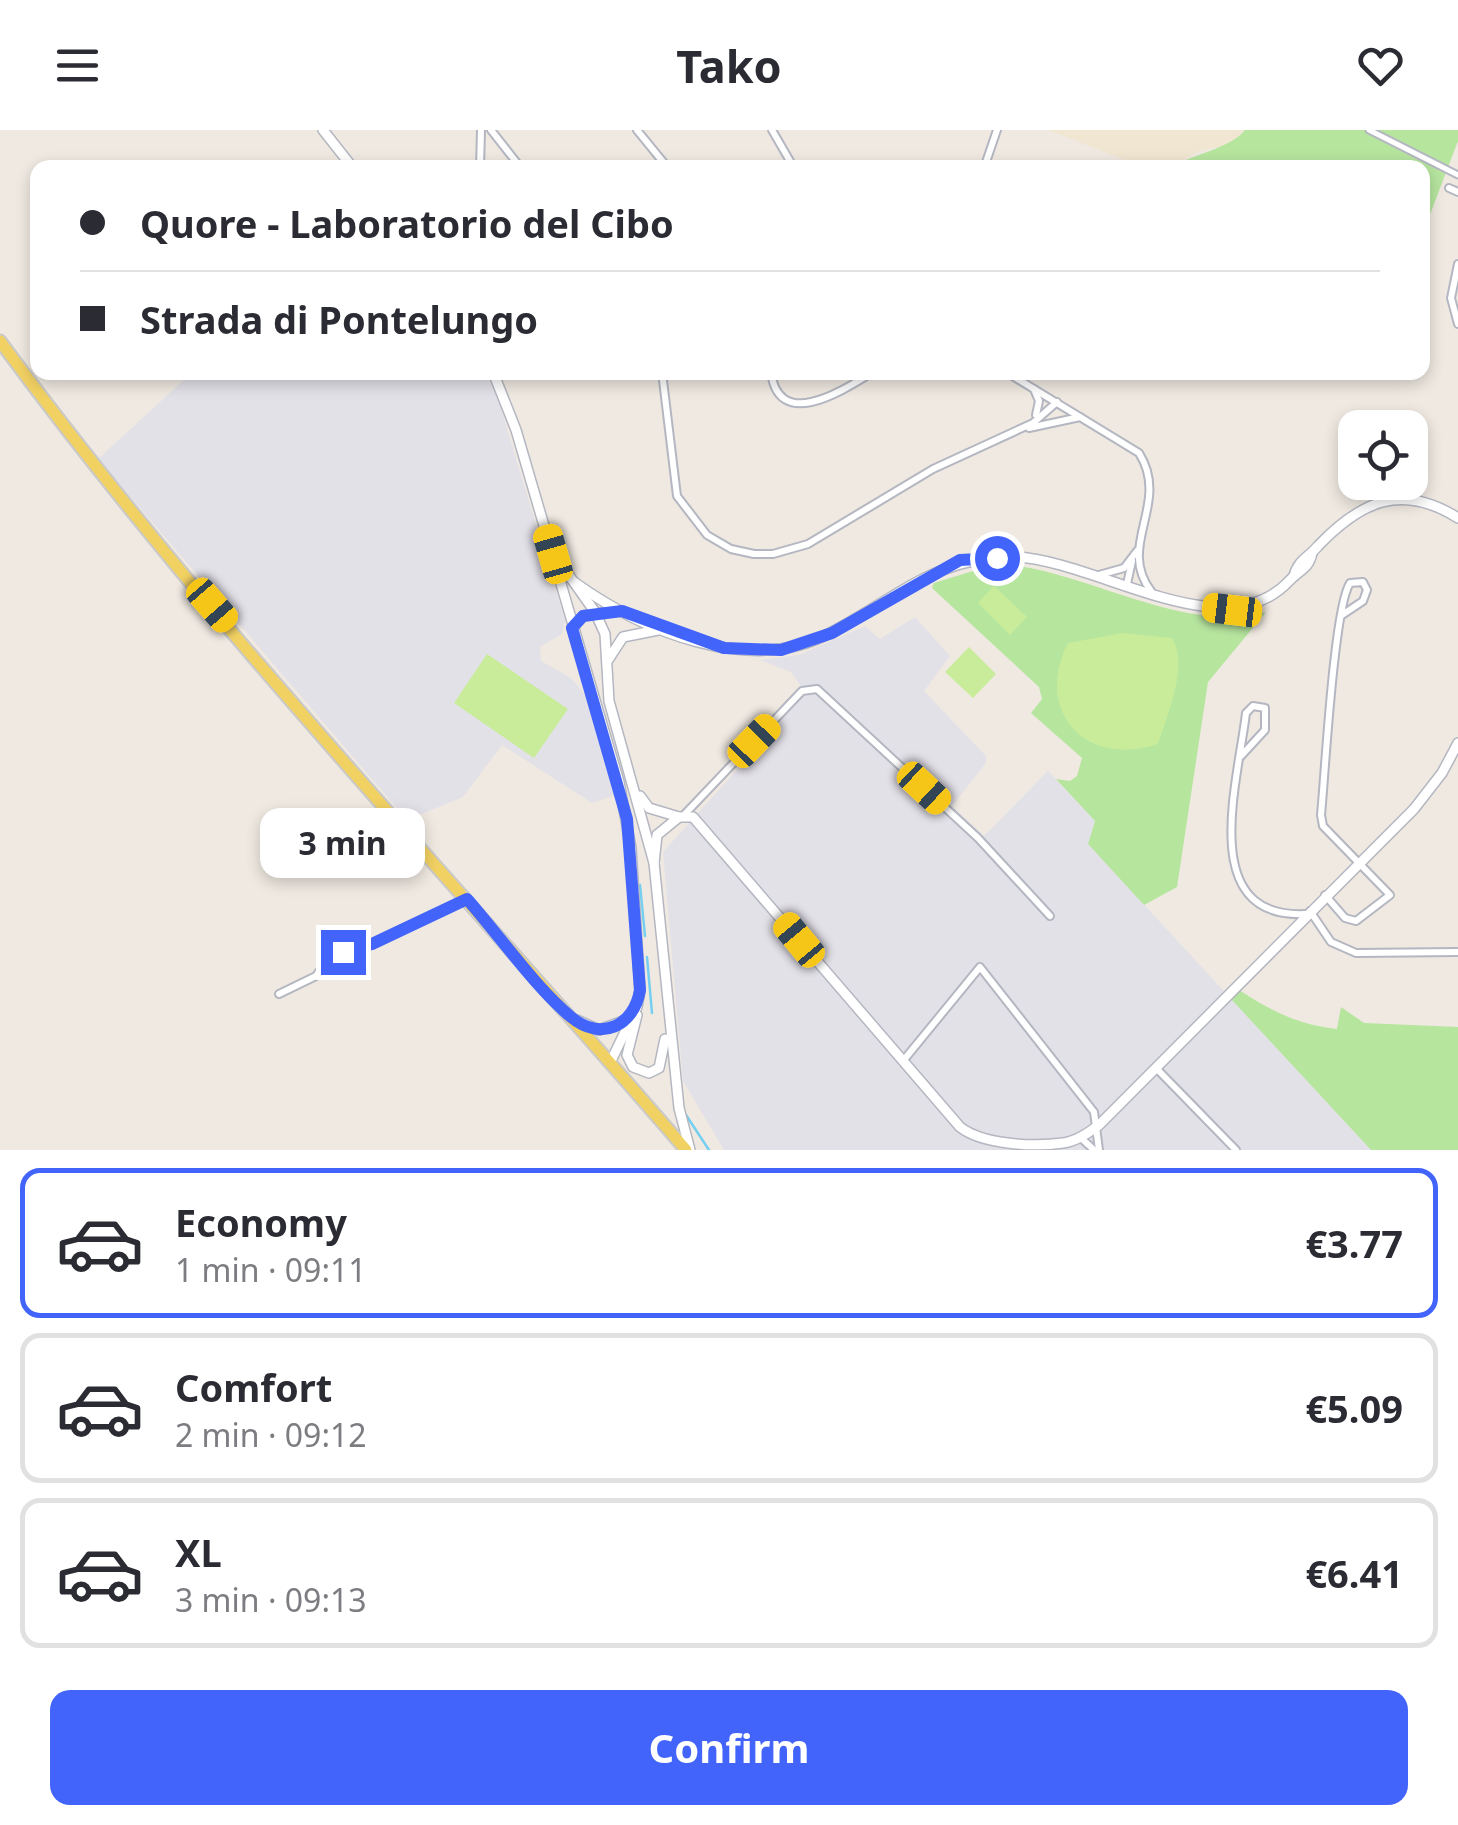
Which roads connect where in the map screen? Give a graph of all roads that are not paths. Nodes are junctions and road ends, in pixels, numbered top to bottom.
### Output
1 (323, 130) edge
2 (482, 130) edge
3 (491, 130) edge
4 (637, 130) edge
5 (772, 130) edge
6 (997, 130) edge
7 (1369, 130) edge
8 (347, 160) edge
9 (480, 160) edge
10 (515, 160) edge
11 (661, 160) edge
12 (789, 160) edge
13 (987, 160) edge
14 (1428, 160) edge
15 (1430, 161) edge
16 (1458, 175) edge
17 (1449, 188) dead end
18 (1458, 192) edge
19 (1458, 264) edge
20 (1458, 324) edge
21 (0, 341) edge
22 (496, 380) edge
23 (663, 380) edge
24 (774, 380) edge
25 (858, 380) edge
26 (1020, 380) edge
27 (1034, 388) junction
28 (1057, 402) junction
29 (1082, 416) junction
30 (1033, 422) junction
31 (1044, 424) junction
32 (1018, 431) junction
33 (1458, 518) edge
34 (553, 554) junction
35 (1135, 561) junction
36 (1098, 575) junction
37 (574, 582) junction
38 (1127, 584) junction
39 (1151, 592) junction
40 (622, 611) junction
41 (595, 612) junction
42 (1342, 615) junction
43 (572, 628) junction
44 (668, 630) junction
45 (606, 662) junction
46 (1458, 743) edge
47 (1241, 756) junction
48 (635, 786) junction
49 (681, 816) junction
50 (1358, 862) junction
51 (654, 863) junction
52 (1325, 895) junction
53 (467, 899) junction
54 (1307, 912) junction
55 (1050, 916) dead end
56 (1458, 952) edge
57 (279, 994) dead end
58 (637, 1007) junction
59 (669, 1017) junction
60 (572, 1018) junction
61 (903, 1061) junction
62 (610, 1063) junction
63 (1155, 1068) junction
64 (1098, 1124) junction
65 (1082, 1138) junction
66 (983, 1144) edge
67 (688, 1150) edge
68 (1097, 1150) edge
69 (1236, 1150) edge

1 - 8 street
2 - 9 street
3 - 10 street
4 - 11 street
5 - 12 street
6 - 13 street
7 - 14 street
15 - 16 street
17 - 18 street
19 - 20 street
21 - 53 main road
22 - 34 street
23 - 32 street
24 - 25 street
26 - 27 street
27 - 28 street
27 - 30 street
28 - 29 street
28 - 30 street
28 - 31 street
29 - 31 street
29 - 35 street
30 - 32 street
31 - 32 street
33 - 39 street
34 - 37 street
34 - 43 street
35 - 36 street
35 - 38 street
35 - 39 street
36 - 38 street
36 - 44 street
37 - 40 street
37 - 41 street
38 - 39 street
40 - 41 street
40 - 44 street
41 - 43 street
41 - 45 street
42 - 42 street
42 - 50 street
43 - 58 street
44 - 45 street
45 - 48 street
46 - 50 street
47 - 47 street
47 - 54 street
48 - 49 street
48 - 51 street
49 - 51 street
49 - 55 street
49 - 61 street
50 - 52 street
50 - 52 street
51 - 59 street
52 - 54 street
53 - 57 street
53 - 60 main road
54 - 56 street
54 - 63 street
58 - 59 street
58 - 60 street
58 - 62 street
59 - 67 street
60 - 62 main road
61 - 64 street
61 - 66 street
62 - 67 main road
63 - 64 street
63 - 69 street
64 - 65 street
64 - 68 street
65 - 66 street
65 - 68 street

